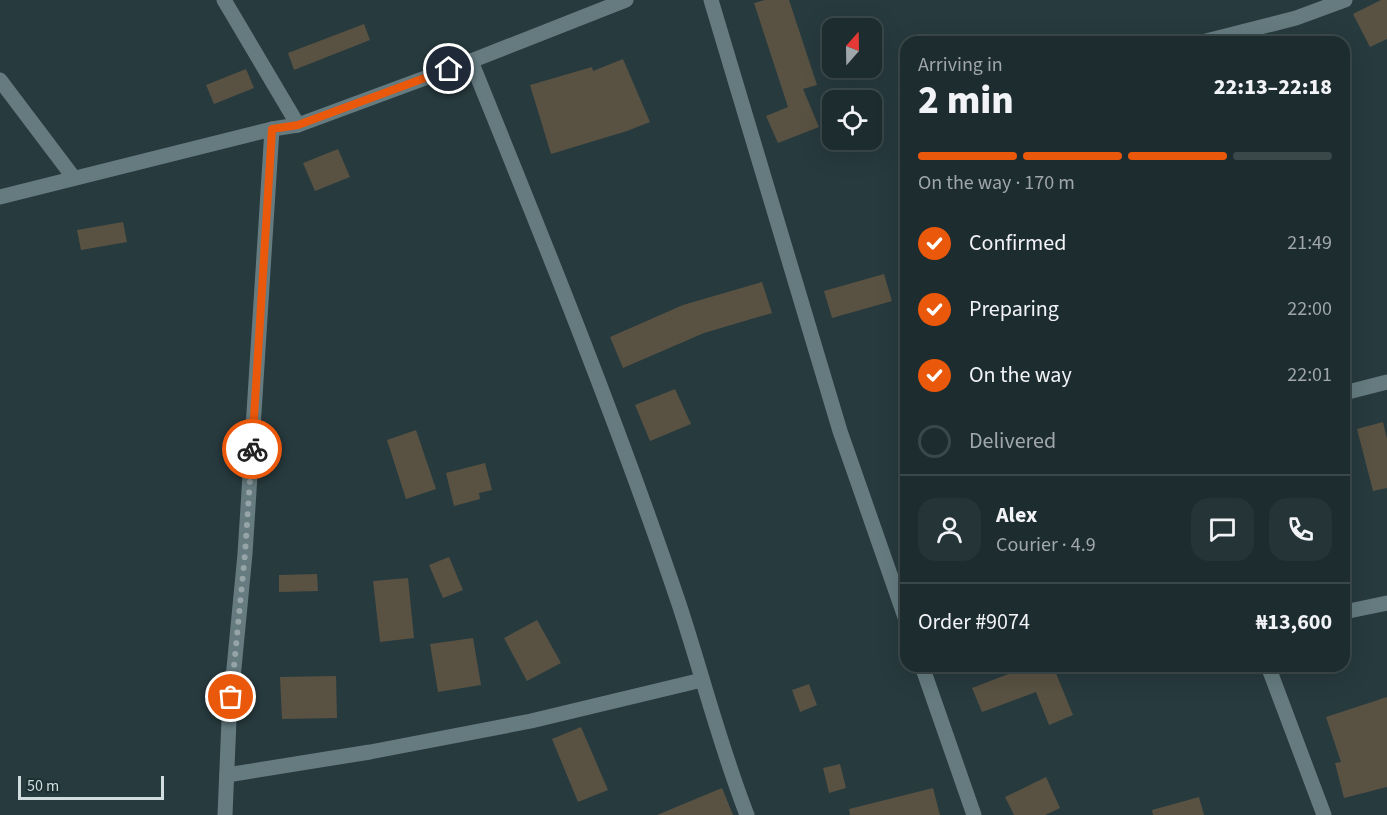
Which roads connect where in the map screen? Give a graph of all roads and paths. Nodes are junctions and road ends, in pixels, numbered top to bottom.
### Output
1 (224, 0) edge
2 (626, 0) edge
3 (711, 0) edge
4 (1345, 0) edge
5 (1226, 36) edge
6 (471, 61) junction
7 (0, 80) edge
8 (298, 125) junction
9 (272, 129) junction
10 (75, 178) junction
11 (0, 197) edge
12 (1387, 382) edge
13 (1350, 391) edge
14 (900, 603) edge
15 (1387, 603) edge
16 (1350, 611) edge
17 (924, 672) edge
18 (1270, 672) edge
19 (702, 680) junction
20 (227, 776) junction
21 (225, 815) edge
22 (747, 815) edge
23 (974, 815) edge
24 (1324, 815) edge

1 - 8 street
2 - 6 street
3 - 14 street
4 - 5 street
6 - 8 street
6 - 19 street
7 - 10 street
8 - 9 street
9 - 10 street
9 - 20 street
10 - 11 street
12 - 13 street
15 - 16 street
17 - 23 street
18 - 24 street
19 - 20 street
19 - 22 street
20 - 21 street

